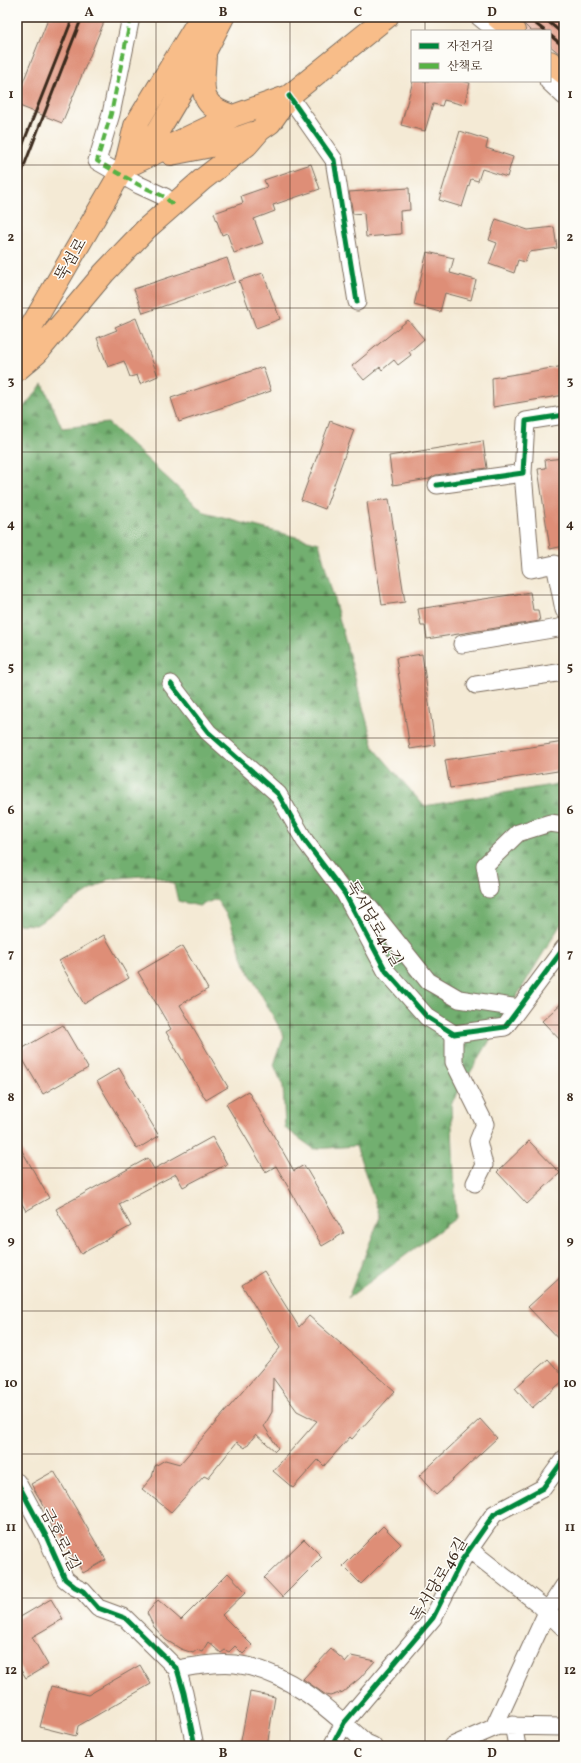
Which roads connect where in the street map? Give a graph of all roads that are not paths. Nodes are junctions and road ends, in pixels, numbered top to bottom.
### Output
1 (131, 17) edge
2 (201, 17) edge
3 (223, 17) edge
4 (387, 17) edge
5 (479, 17) edge
6 (497, 17) edge
7 (495, 30) edge
8 (513, 30) edge
9 (205, 52) junction
10 (551, 63) edge
11 (564, 73) edge
12 (549, 82) edge
13 (289, 96) junction
14 (564, 96) edge
15 (233, 116) junction
16 (260, 130) junction
17 (122, 171) junction
18 (173, 205) junction
19 (357, 302) dead end
20 (17, 351) edge
21 (17, 370) edge
22 (564, 415) edge
23 (523, 474) junction
24 (437, 485) dead end
25 (564, 610) edge
26 (564, 627) edge
27 (462, 644) dead end
28 (564, 672) edge
29 (171, 684) dead end
30 (476, 685) dead end
31 (564, 825) edge
32 (489, 889) dead end
33 (345, 894) junction
34 (564, 948) edge
35 (519, 1008) junction
36 (454, 1034) junction
37 (475, 1183) dead end
38 (564, 1459) edge
39 (17, 1482) edge
40 (470, 1550) junction
41 (564, 1586) edge
42 (547, 1612) junction
43 (564, 1628) edge
44 (177, 1669) junction
45 (344, 1723) junction
46 (513, 1725) junction
47 (494, 1727) junction
48 (564, 1727) edge
49 (195, 1746) edge
50 (332, 1746) edge
51 (373, 1746) edge
52 (452, 1746) edge
53 (517, 1746) edge

1 - 17 street
2 - 17 main road, 뚝섬로
3 - 9 main road, 뚝섬로
4 - 13 main road
5 - 7 street
6 - 8 main road
9 - 15 main road
9 - 17 main road, 뚝섬로
10 - 11 main road
12 - 14 street
13 - 15 main road
13 - 16 main road
13 - 19 street
15 - 17 main road
16 - 17 main road
16 - 18 main road
17 - 18 street
17 - 20 main road, 뚝섬로
18 - 21 main road
22 - 23 street
23 - 24 street
23 - 25 street
26 - 27 street
28 - 30 street
29 - 33 street, 독서당로44길
31 - 32 street
33 - 35 street, 독서당로44길
33 - 36 street, 독서당로44길
34 - 35 street
35 - 36 street
36 - 37 street
38 - 40 street, 독서당로46길
39 - 44 street, 금호로1길
40 - 42 street
40 - 45 street, 독서당로46길
41 - 42 street
42 - 43 street
42 - 47 street
44 - 45 street
44 - 49 street, 금호로1길
45 - 50 street, 독서당로46길
45 - 51 street
46 - 47 street
46 - 48 street
46 - 53 street
47 - 52 street

